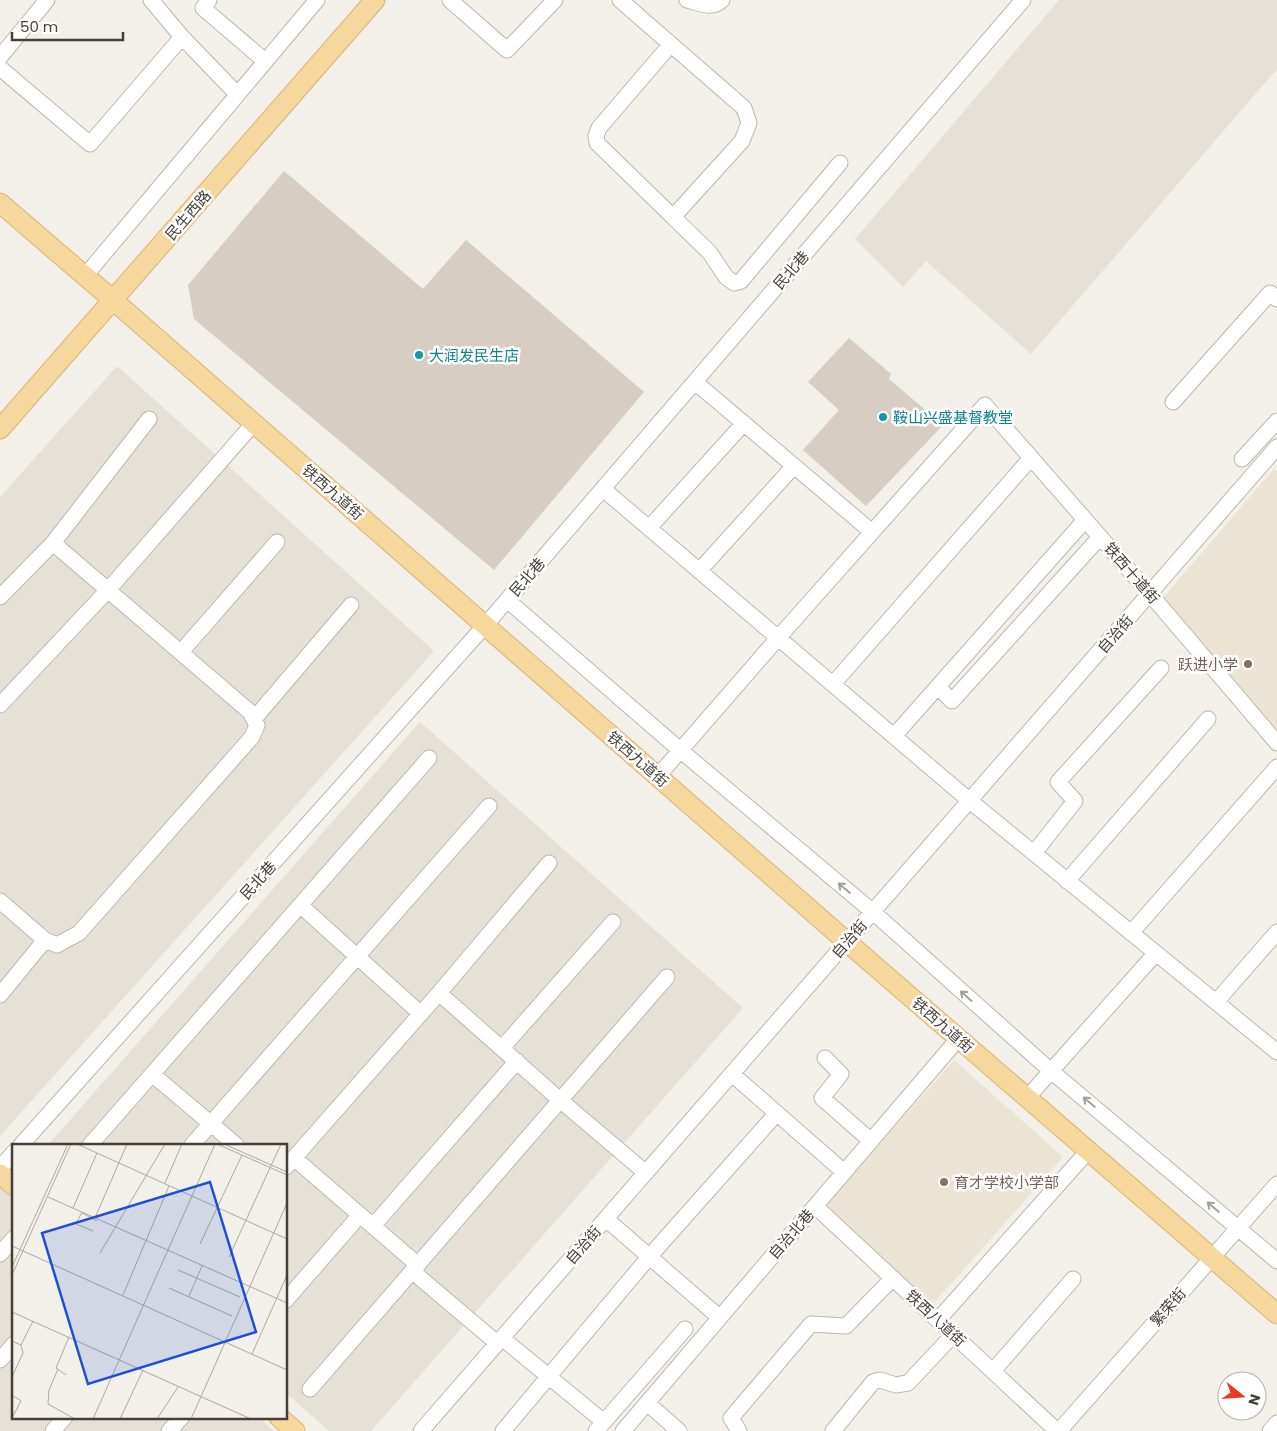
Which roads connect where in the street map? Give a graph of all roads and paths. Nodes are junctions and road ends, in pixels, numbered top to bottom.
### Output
1 (47, 0) edge
2 (152, 0) edge
3 (209, 0) edge
4 (317, 0) edge
5 (375, 0) edge
6 (450, 0) edge
7 (556, 0) edge
8 (620, 0) edge
9 (687, 0) edge
10 (722, 0) edge
11 (1023, 0) edge
12 (182, 37) junction
13 (671, 44) junction
14 (0, 57) edge
15 (265, 61) junction
16 (0, 68) edge
17 (237, 94) junction
18 (840, 163) dead end
19 (0, 203) edge
20 (673, 217) junction
21 (85, 276) junction
22 (1277, 299) edge
23 (113, 300) junction
24 (695, 382) junction
25 (1173, 402) dead end
26 (148, 419) dead end
27 (1277, 421) edge
28 (254, 423) junction
29 (744, 423) junction
30 (0, 429) edge
31 (1276, 451) edge
32 (1031, 458) junction
33 (1242, 459) dead end
34 (794, 466) junction
35 (603, 489) junction
36 (1085, 520) junction
37 (649, 528) junction
38 (872, 532) junction
39 (1100, 537) junction
40 (277, 542) dead end
41 (52, 543) junction
42 (699, 571) junction
43 (108, 590) junction
44 (1150, 594) junction
45 (0, 597) edge
46 (507, 600) junction
47 (351, 605) dead end
48 (485, 625) junction
49 (778, 638) junction
50 (181, 652) junction
51 (1161, 668) dead end
52 (833, 684) junction
53 (938, 687) junction
54 (0, 705) edge
55 (254, 719) junction
56 (1208, 719) dead end
57 (894, 736) junction
58 (1277, 743) edge
59 (680, 750) junction
60 (429, 758) dead end
61 (1277, 767) edge
62 (658, 776) junction
63 (970, 801) junction
64 (489, 806) dead end
65 (1034, 853) junction
66 (549, 863) dead end
67 (1067, 881) junction
68 (0, 901) edge
69 (300, 905) junction
70 (873, 912) junction
71 (613, 922) dead end
72 (1277, 932) edge
73 (1131, 933) junction
74 (44, 940) junction
75 (847, 942) junction
76 (1156, 953) junction
77 (357, 956) junction
78 (666, 977) dead end
79 (439, 992) junction
80 (0, 995) edge
81 (1216, 1002) junction
82 (421, 1014) junction
83 (958, 1038) junction
84 (502, 1048) junction
85 (1276, 1050) edge
86 (825, 1058) dead end
87 (517, 1061) junction
88 (1051, 1071) junction
89 (152, 1074) junction
90 (732, 1074) junction
91 (1027, 1098) junction
92 (560, 1100) junction
93 (777, 1113) junction
94 (211, 1122) junction
95 (871, 1141) junction
96 (22, 1144) edge
97 (91, 1144) edge
98 (193, 1144) edge
99 (235, 1144) edge
100 (1088, 1151) junction
101 (12, 1154) edge
102 (290, 1162) edge
103 (0, 1168) edge
104 (844, 1172) junction
105 (646, 1173) junction
106 (0, 1174) edge
107 (12, 1184) edge
108 (1277, 1184) edge
109 (815, 1206) junction
110 (360, 1215) junction
111 (606, 1219) junction
112 (373, 1226) junction
113 (1238, 1228) junction
114 (12, 1240) edge
115 (0, 1254) edge
116 (649, 1257) junction
117 (1212, 1258) junction
118 (1277, 1261) edge
119 (415, 1268) junction
120 (893, 1278) junction
121 (1073, 1279) dead end
122 (288, 1298) edge
123 (1277, 1314) edge
124 (719, 1317) junction
125 (938, 1320) junction
126 (685, 1329) dead end
127 (954, 1334) junction
128 (500, 1341) junction
129 (12, 1346) edge
130 (0, 1360) edge
131 (993, 1371) junction
132 (549, 1377) junction
133 (310, 1389) dead end
134 (647, 1403) junction
135 (64, 1418) edge
136 (181, 1418) edge
137 (280, 1418) edge
138 (1277, 1423) edge
139 (600, 1426) edge
140 (53, 1431) edge
141 (169, 1431) edge
142 (295, 1431) edge
143 (421, 1431) edge
144 (503, 1431) edge
145 (623, 1431) edge
146 (679, 1431) edge
147 (738, 1431) edge
148 (833, 1431) edge
149 (1058, 1431) edge
150 (1270, 1431) edge

1 - 14 street
2 - 12 street
3 - 15 street
4 - 15 street
5 - 23 main road, 民生西路
6 - 7 street
8 - 13 street
9 - 10 street
11 - 24 street, 民北巷
12 - 16 street
12 - 17 street
13 - 20 street
13 - 20 street
15 - 17 street
17 - 21 street
18 - 20 street
19 - 21 main road, 铁西九道街
21 - 23 main road, 铁西九道街
22 - 25 street
23 - 28 main road, 铁西九道街
23 - 30 main road, 民生西路
24 - 29 street
24 - 35 street, 民北巷
26 - 41 street
27 - 33 street
28 - 43 street
28 - 48 main road, 铁西九道街
29 - 34 street
29 - 37 street
31 - 44 street, 自治街
32 - 36 street, 铁西十道街
32 - 38 street, 铁西十道街
32 - 52 street
34 - 38 street
34 - 42 street
35 - 37 street
35 - 46 street, 民北巷
36 - 39 street, 铁西十道街
36 - 53 street
37 - 42 street
38 - 49 street
39 - 44 street, 铁西十道街
39 - 53 street
40 - 50 street
41 - 43 street
41 - 45 street
42 - 49 street
43 - 50 street
43 - 54 street
44 - 58 street, 铁西十道街
44 - 63 street, 自治街
46 - 48 street, 民北巷
46 - 59 street
47 - 55 street
48 - 62 main road, 铁西九道街
48 - 96 street, 民北巷
49 - 52 street
49 - 59 street
50 - 55 street
51 - 65 street
52 - 57 street
53 - 57 street
55 - 74 street
56 - 67 street
57 - 63 street
59 - 62 street
70 -> 59 street
60 - 69 street
61 - 73 street
62 - 75 main road, 铁西九道街
63 - 65 street
63 - 70 street, 自治街
64 - 77 street
65 - 67 street
66 - 79 street
67 - 73 street
68 - 74 street
69 - 77 street
69 - 89 street
70 - 75 street, 自治街
88 -> 70 street
71 - 84 street
72 - 81 street
73 - 76 street
74 - 80 street
75 - 83 main road, 铁西九道街
75 - 90 street, 自治街
76 - 81 street
76 - 88 street
77 - 82 street
77 - 94 street
78 - 92 street
79 - 82 street
79 - 84 street
81 - 85 street
82 - 102 street
83 - 91 main road, 铁西九道街
83 - 95 street, 自治北巷
84 - 87 street
86 - 95 street
87 - 92 street
87 - 112 street
88 - 91 street
113 -> 88 street
89 - 94 street
89 - 97 street
90 - 93 street
90 - 105 street, 自治街
91 - 100 main road, 铁西九道街
92 - 105 street
92 - 119 street
93 - 104 street
93 - 116 street
94 - 98 street
94 - 99 street
95 - 104 street, 自治北巷
100 - 117 main road, 铁西九道街
100 - 125 street
101 - 103 street
102 - 110 street
104 - 109 street, 自治北巷
105 - 111 street, 自治街
106 - 107 main road
108 - 113 street, 繁荣街
109 - 120 street, 铁西八道街
109 - 124 street, 自治北巷
110 - 112 street
110 - 122 street
111 - 116 street
111 - 128 street, 自治街
112 - 119 street
113 - 117 street, 繁荣街
113 - 118 street
114 - 115 street
116 - 124 street
116 - 132 street
117 - 123 main road, 铁西九道街
117 - 149 street, 繁荣街
119 - 128 street
119 - 133 street
120 - 125 street, 铁西八道街
120 - 147 street
121 - 131 street
124 - 134 street, 自治北巷
125 - 127 street, 铁西八道街
126 - 139 street
127 - 131 street, 铁西八道街
127 - 148 street
128 - 132 street
128 - 143 street, 自治街
129 - 130 street
131 - 149 street, 铁西八道街
132 - 139 street
132 - 144 street
134 - 145 street, 自治北巷
134 - 146 street
135 - 140 street
136 - 141 street
137 - 142 main road
138 - 150 street

